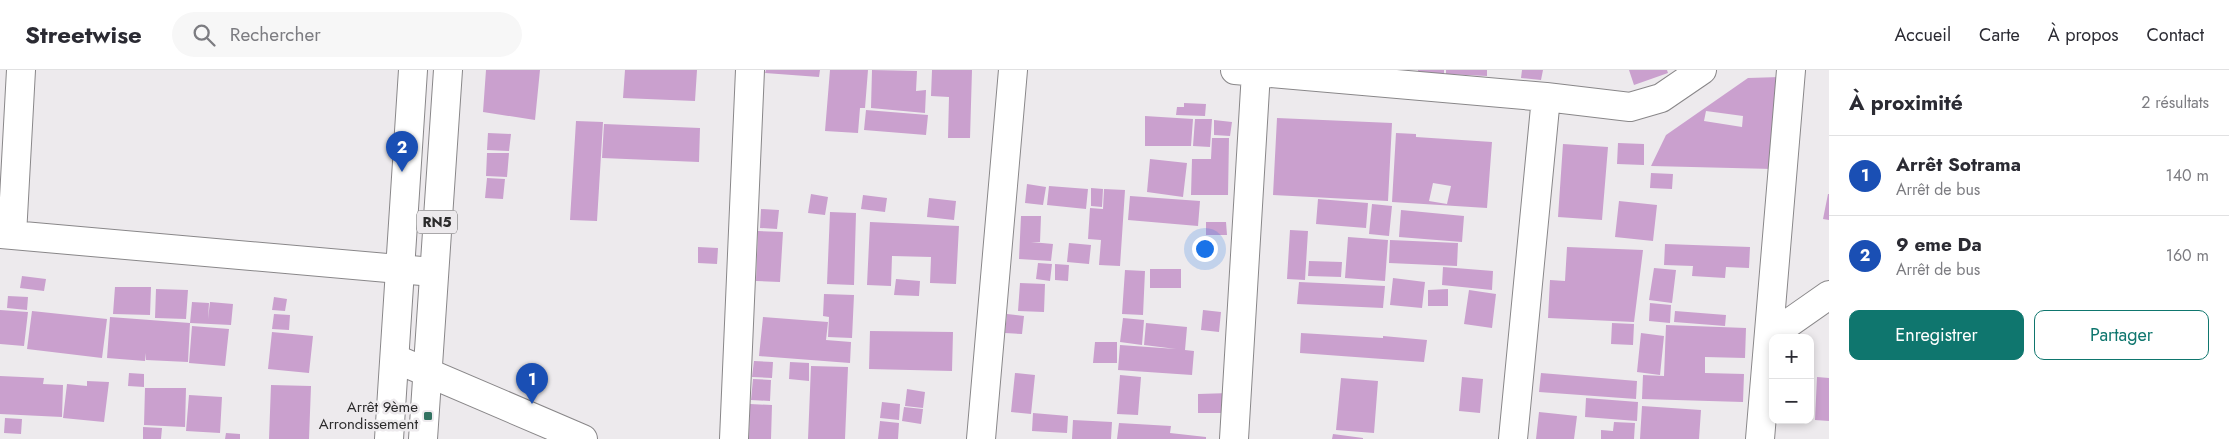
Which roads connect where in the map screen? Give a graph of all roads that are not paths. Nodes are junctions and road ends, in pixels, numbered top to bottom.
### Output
1 (21, 70) edge
2 (414, 70) edge
3 (448, 70) edge
4 (750, 70) edge
5 (1013, 70) edge
6 (1702, 70) edge
7 (1791, 70) edge
8 (1246, 71) edge
9 (1546, 97) junction
10 (6, 234) edge
11 (402, 270) junction
12 (433, 272) junction
13 (1829, 295) edge
14 (1769, 334) edge
15 (1773, 334) edge
16 (1769, 337) edge
17 (396, 359) junction
18 (427, 373) junction
19 (389, 439) edge
20 (423, 439) edge
21 (583, 439) edge
22 (734, 439) edge
23 (981, 439) edge
24 (1234, 439) edge
25 (1513, 439) edge
26 (1760, 439) edge

1 - 10 main road
2 - 11 main road, RN5
3 - 12 main road, RN5
4 - 22 main road
5 - 23 main road
6 - 9 main road
7 - 14 main road
8 - 9 main road
8 - 24 main road
9 - 25 main road
10 - 11 main road
11 - 12 main road
11 - 17 main road, RN5
12 - 18 main road, RN5
13 - 15 main road
16 - 26 main road
17 - 18 main road
17 - 19 main road, RN5
18 - 20 main road, RN5
18 - 21 main road

